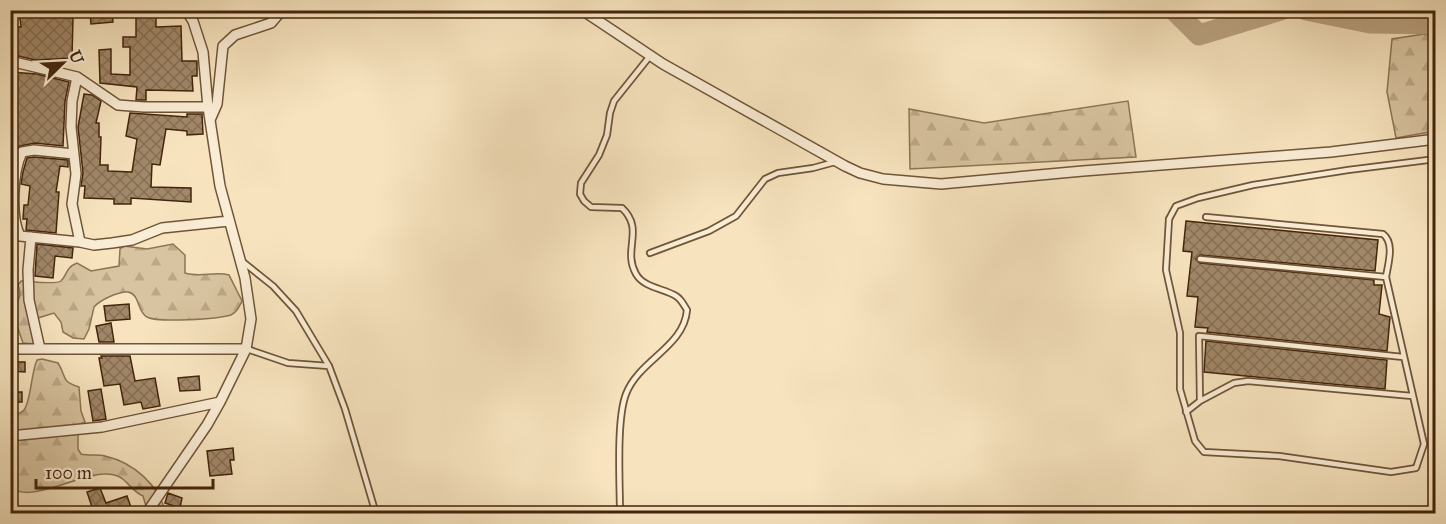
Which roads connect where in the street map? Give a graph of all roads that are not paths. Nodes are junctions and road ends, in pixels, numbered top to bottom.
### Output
1 (186, 10) edge
2 (195, 10) edge
3 (282, 10) edge
4 (582, 10) edge
5 (193, 21) junction
6 (650, 56) junction
7 (10, 60) edge
8 (77, 77) junction
9 (208, 107) junction
10 (210, 120) junction
11 (1436, 139) edge
12 (74, 154) junction
13 (1436, 159) edge
14 (838, 161) junction
15 (1206, 217) dead end
16 (229, 221) junction
17 (31, 237) junction
18 (80, 242) junction
19 (650, 253) dead end
20 (239, 258) junction
21 (1200, 259) dead end
22 (1386, 277) junction
23 (10, 348) edge
24 (40, 349) junction
25 (246, 349) junction
26 (1403, 357) junction
27 (329, 366) junction
28 (1412, 396) junction
29 (1200, 401) junction
30 (220, 402) junction
31 (1186, 412) junction
32 (10, 436) edge
33 (146, 513) edge
34 (376, 513) edge
35 (620, 513) edge

1 - 5 street
2 - 5 street
3 - 10 street
4 - 6 street
5 - 9 street
6 - 14 street
6 - 35 lane
7 - 8 street
8 - 9 street
8 - 12 street
9 - 10 street
10 - 16 street
11 - 14 street
12 - 17 street
12 - 18 street
13 - 31 lane
14 - 19 lane
15 - 22 lane
16 - 18 street
16 - 20 street
17 - 18 street
17 - 24 street
20 - 25 street
20 - 27 lane
21 - 22 lane
22 - 26 lane
23 - 24 street
24 - 25 street
25 - 27 lane
25 - 30 street
26 - 28 lane
26 - 29 lane
27 - 34 lane
28 - 29 lane
28 - 31 lane
29 - 31 lane
30 - 32 street
30 - 33 street

